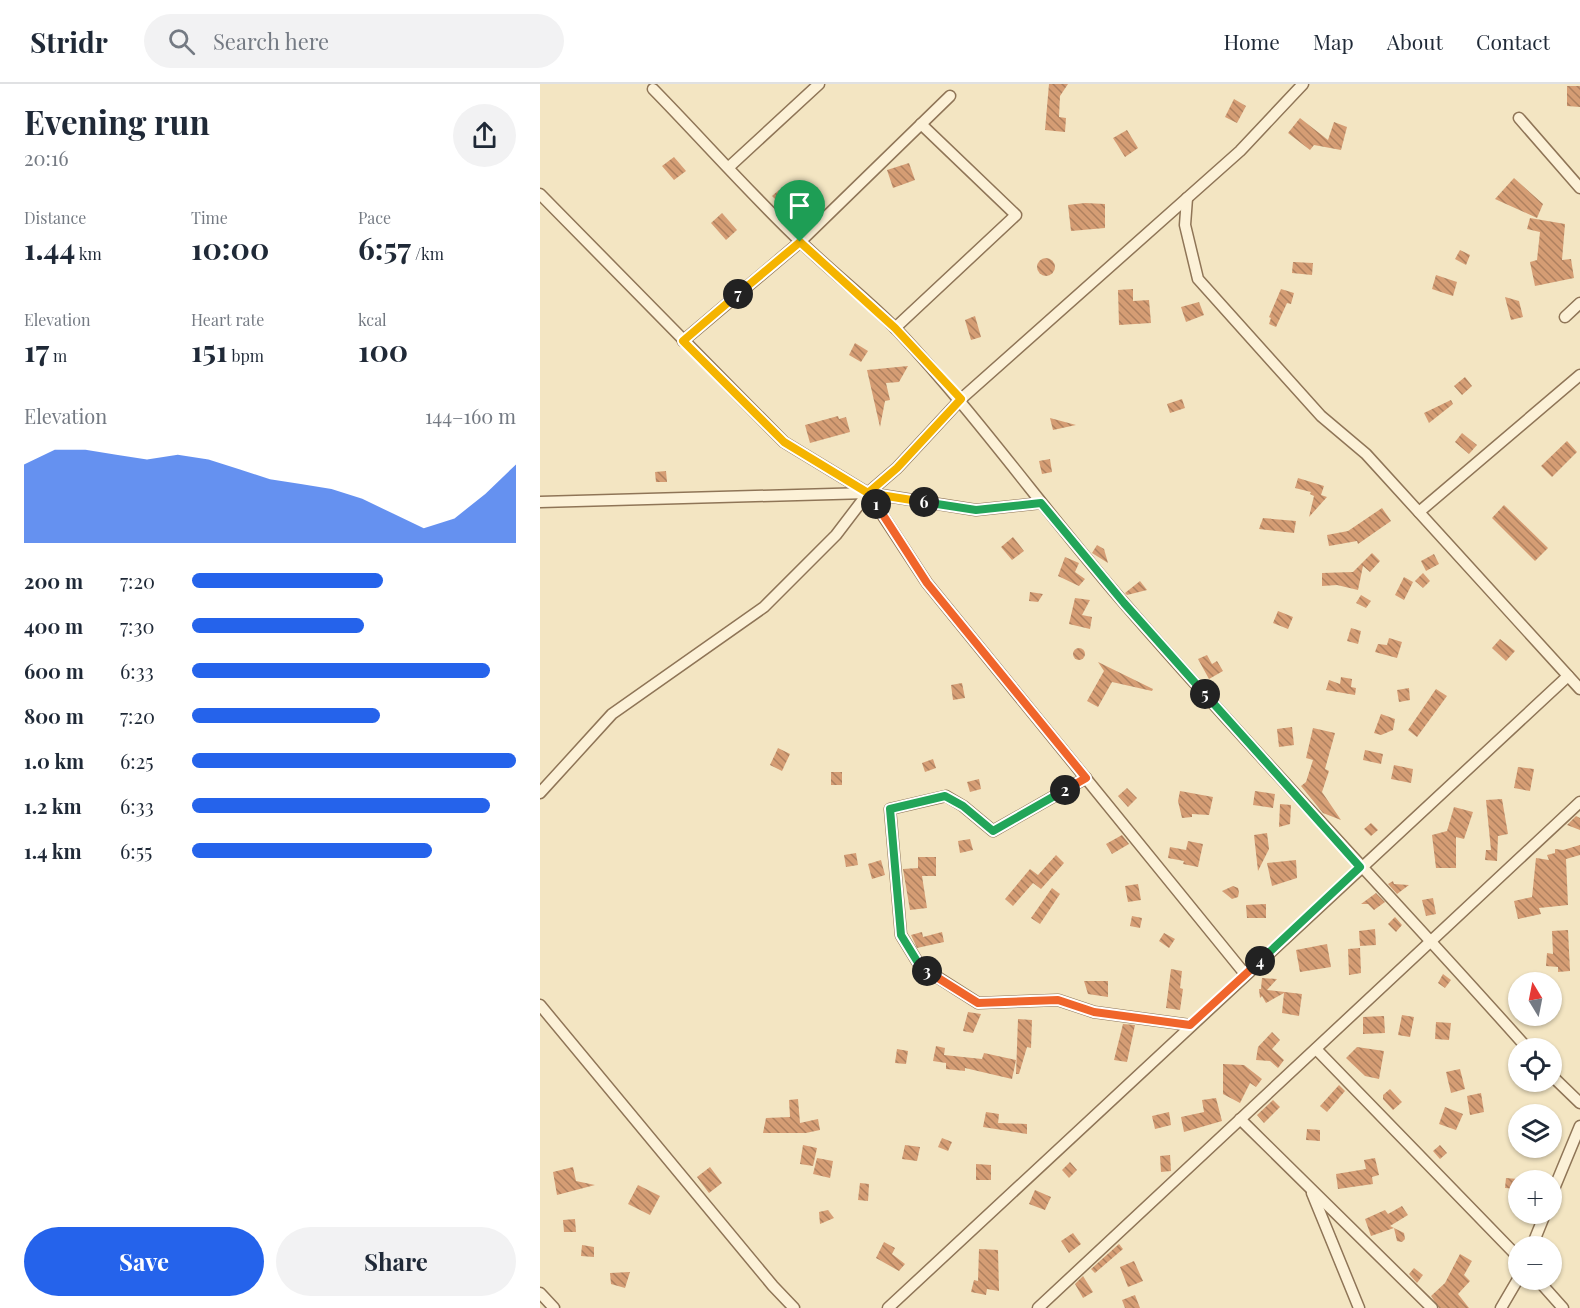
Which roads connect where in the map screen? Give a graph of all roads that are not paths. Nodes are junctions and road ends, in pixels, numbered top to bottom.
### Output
1 (819, 84) edge
2 (1303, 84) edge
3 (653, 86) edge
4 (950, 96) dead end
5 (1519, 118) dead end
6 (921, 124) junction
7 (729, 167) junction
8 (1580, 188) edge
9 (540, 195) edge
10 (1187, 198) junction
11 (800, 242) junction
12 (1580, 303) edge
13 (1565, 317) dead end
14 (895, 328) junction
15 (683, 341) junction
16 (1580, 375) edge
17 (961, 399) junction
18 (868, 493) junction
19 (540, 502) edge
20 (1041, 503) junction
21 (1419, 512) junction
22 (1568, 676) junction
23 (1580, 689) edge
24 (1086, 778) junction
25 (540, 793) edge
26 (1580, 802) edge
27 (1360, 867) junction
28 (1432, 940) junction
29 (1245, 974) junction
30 (540, 1005) edge
31 (1190, 1025) junction
32 (1518, 1038) edge
33 (1316, 1049) junction
34 (1562, 1086) edge
35 (1580, 1103) edge
36 (1240, 1119) junction
37 (1580, 1126) edge
38 (1562, 1170) edge
39 (1310, 1187) junction
40 (1508, 1247) edge
41 (1512, 1290) edge
42 (1547, 1290) edge
43 (540, 1293) edge
44 (554, 1308) edge
45 (794, 1308) edge
46 (888, 1308) edge
47 (1038, 1308) edge
48 (1359, 1308) edge
49 (1432, 1308) edge
50 (1501, 1308) edge
51 (1563, 1308) edge

1 - 7 street
2 - 10 street
3 - 7 street
4 - 6 street
5 - 8 street
6 - 11 street
6 - 14 street
7 - 11 street
9 - 15 street
10 - 17 street
10 - 21 street
11 - 14 street
11 - 15 street
12 - 13 street
14 - 17 street
15 - 18 street
16 - 21 street
17 - 18 street
17 - 20 street
18 - 19 street
18 - 20 street
18 - 24 street
18 - 25 street
20 - 27 street
21 - 22 street
22 - 23 street
22 - 27 street
24 - 29 street
24 - 31 street
26 - 28 street
27 - 28 street
27 - 29 street
28 - 32 street
28 - 33 street
29 - 31 street
30 - 45 street
31 - 46 street
33 - 36 street
33 - 40 street
34 - 35 street
36 - 39 street
36 - 47 street
37 - 38 street
39 - 48 street
39 - 49 street
41 - 50 street
42 - 51 street
43 - 44 street

